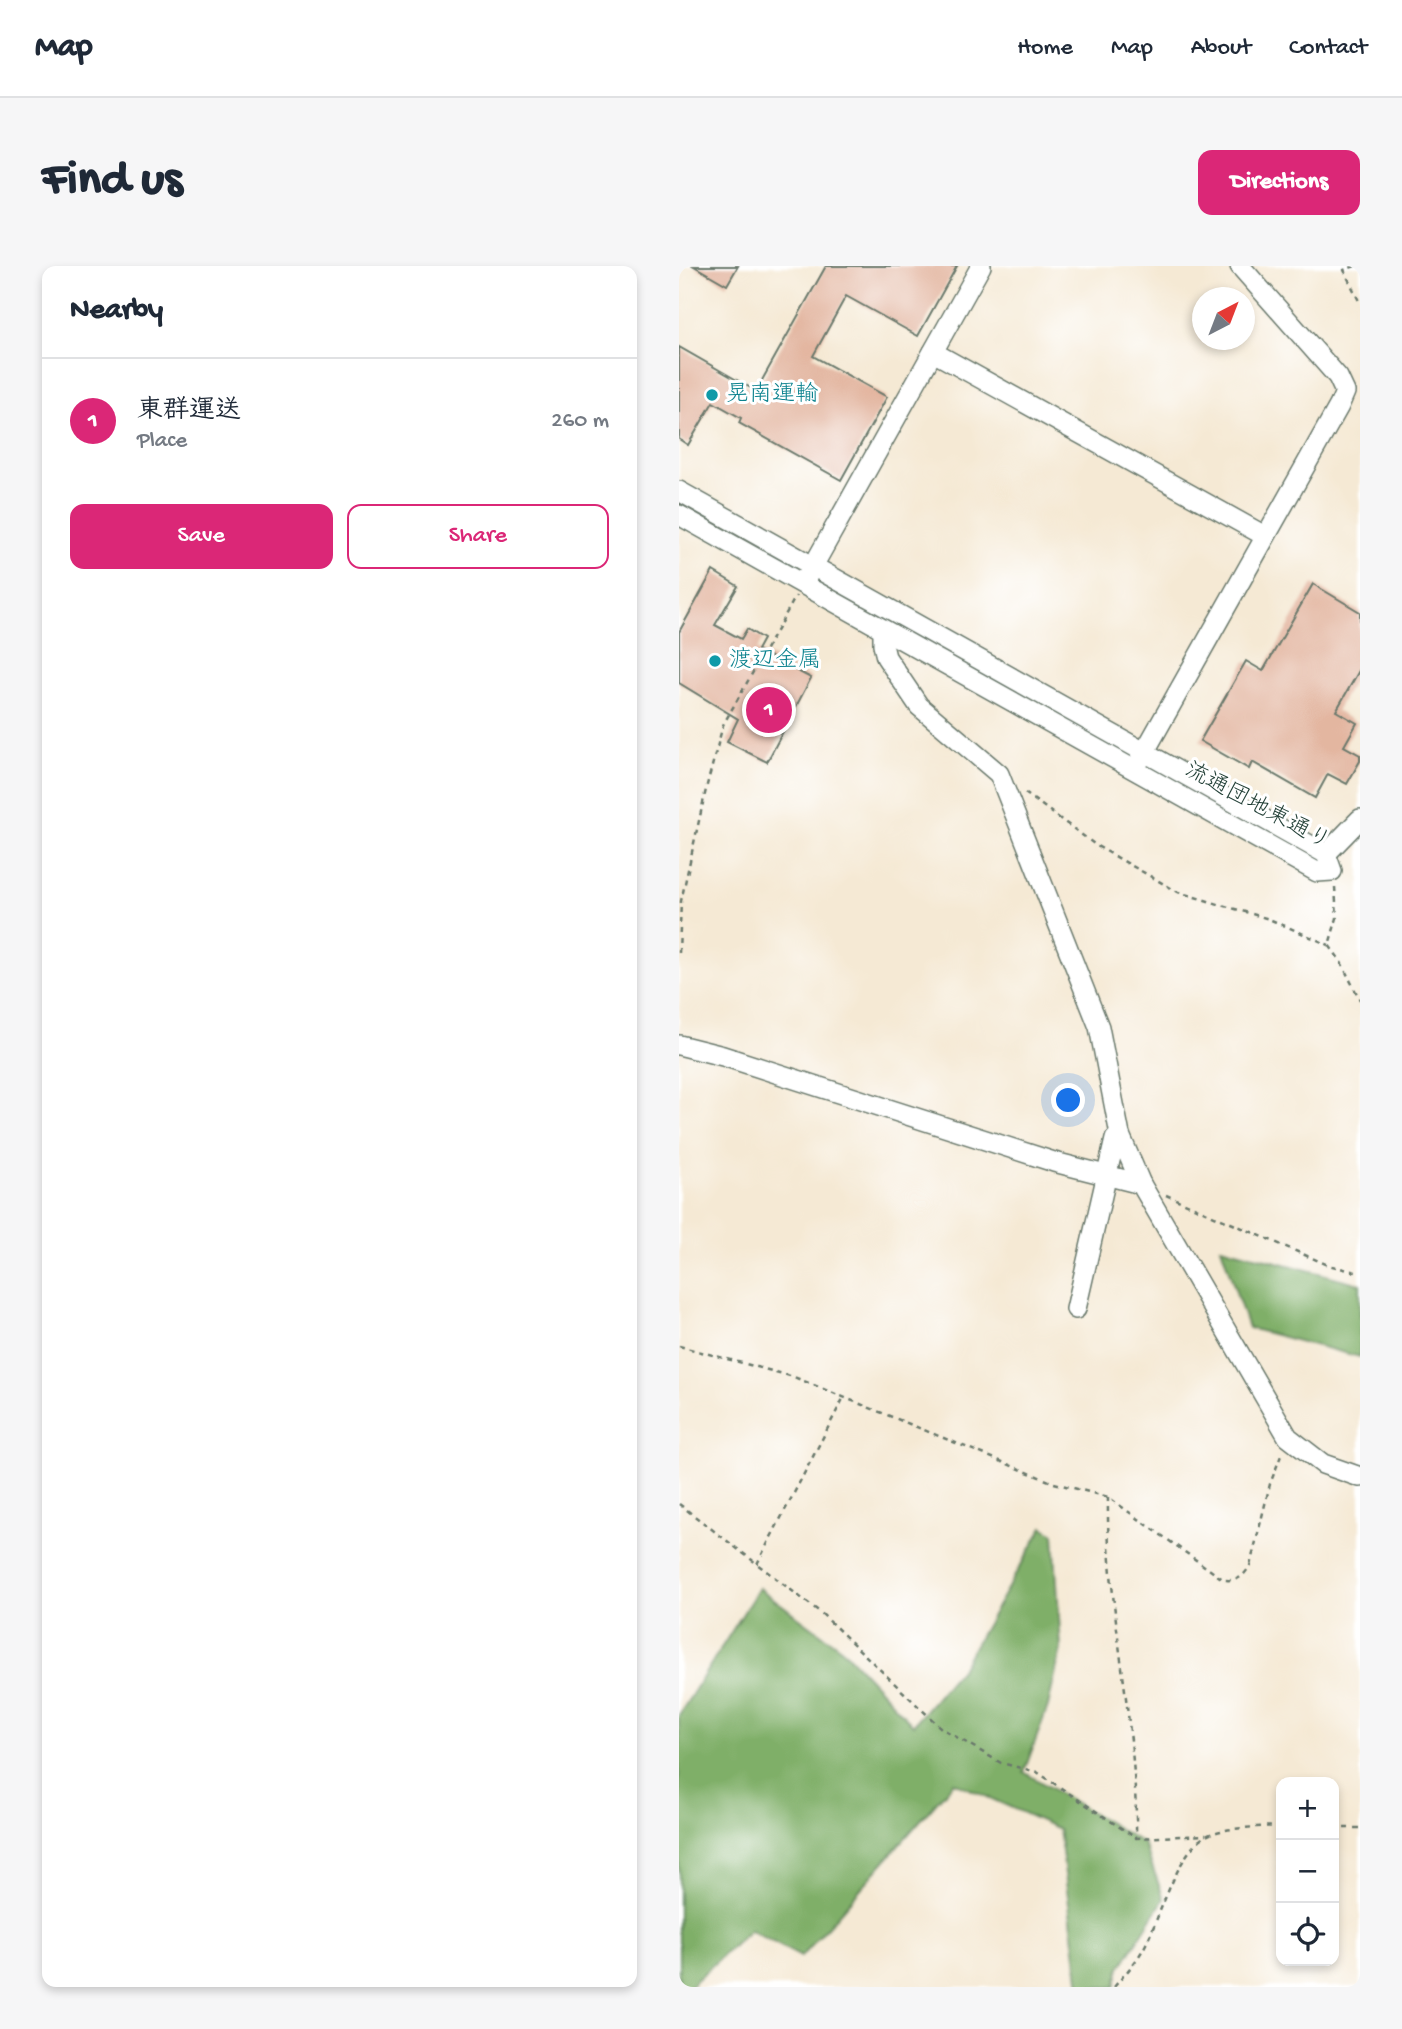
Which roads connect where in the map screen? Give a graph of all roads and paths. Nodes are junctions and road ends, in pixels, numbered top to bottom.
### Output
1 (981, 266) edge
2 (1240, 266) edge
3 (1355, 266) edge
4 (1360, 303) edge
5 (933, 352) junction
6 (1352, 396) edge
7 (679, 491) edge
8 (679, 515) edge
9 (1265, 536) junction
10 (813, 566) junction
11 (803, 584) junction
12 (883, 629) junction
13 (1145, 751) junction
14 (1135, 770) junction
15 (1019, 789) dead end
16 (1360, 819) edge
17 (1329, 863) junction
18 (1329, 945) junction
19 (679, 953) edge
20 (1360, 1000) edge
21 (679, 1045) edge
22 (1120, 1135) junction
23 (1107, 1174) junction
24 (1141, 1184) junction
25 (1166, 1195) dead end
26 (1360, 1273) edge
27 (1076, 1309) dead end
28 (679, 1346) edge
29 (844, 1397) junction
30 (1288, 1437) junction
31 (1360, 1477) edge
32 (1108, 1497) junction
33 (679, 1504) edge
34 (757, 1564) junction
35 (1276, 1826) edge
36 (1339, 1828) edge
37 (1360, 1828) edge
38 (1206, 1835) junction
39 (1136, 1838) junction
40 (1114, 1987) edge

1 - 5 street
2 - 6 street
3 - 4 path
5 - 9 street
5 - 10 street
6 - 9 street
7 - 10 street, 流通団地東通り
8 - 11 street, 流通団地東通り
9 - 13 street
10 - 11 street
10 - 13 street, 流通団地東通り
11 - 12 street, 流通団地東通り
11 - 19 path
12 - 14 street, 流通団地東通り
12 - 22 street
13 - 14 street
13 - 17 street, 流通団地東通り
14 - 17 street, 流通団地東通り
15 - 18 path
16 - 17 street
17 - 18 path
18 - 20 path
21 - 23 street
22 - 23 street
22 - 24 street
23 - 24 street
23 - 27 street
24 - 30 street
25 - 26 path
28 - 29 path
29 - 32 path
29 - 34 path
30 - 31 street
30 - 32 path
32 - 39 path
33 - 34 path
34 - 39 path
35 - 38 path
36 - 37 path
38 - 39 path
38 - 40 path

